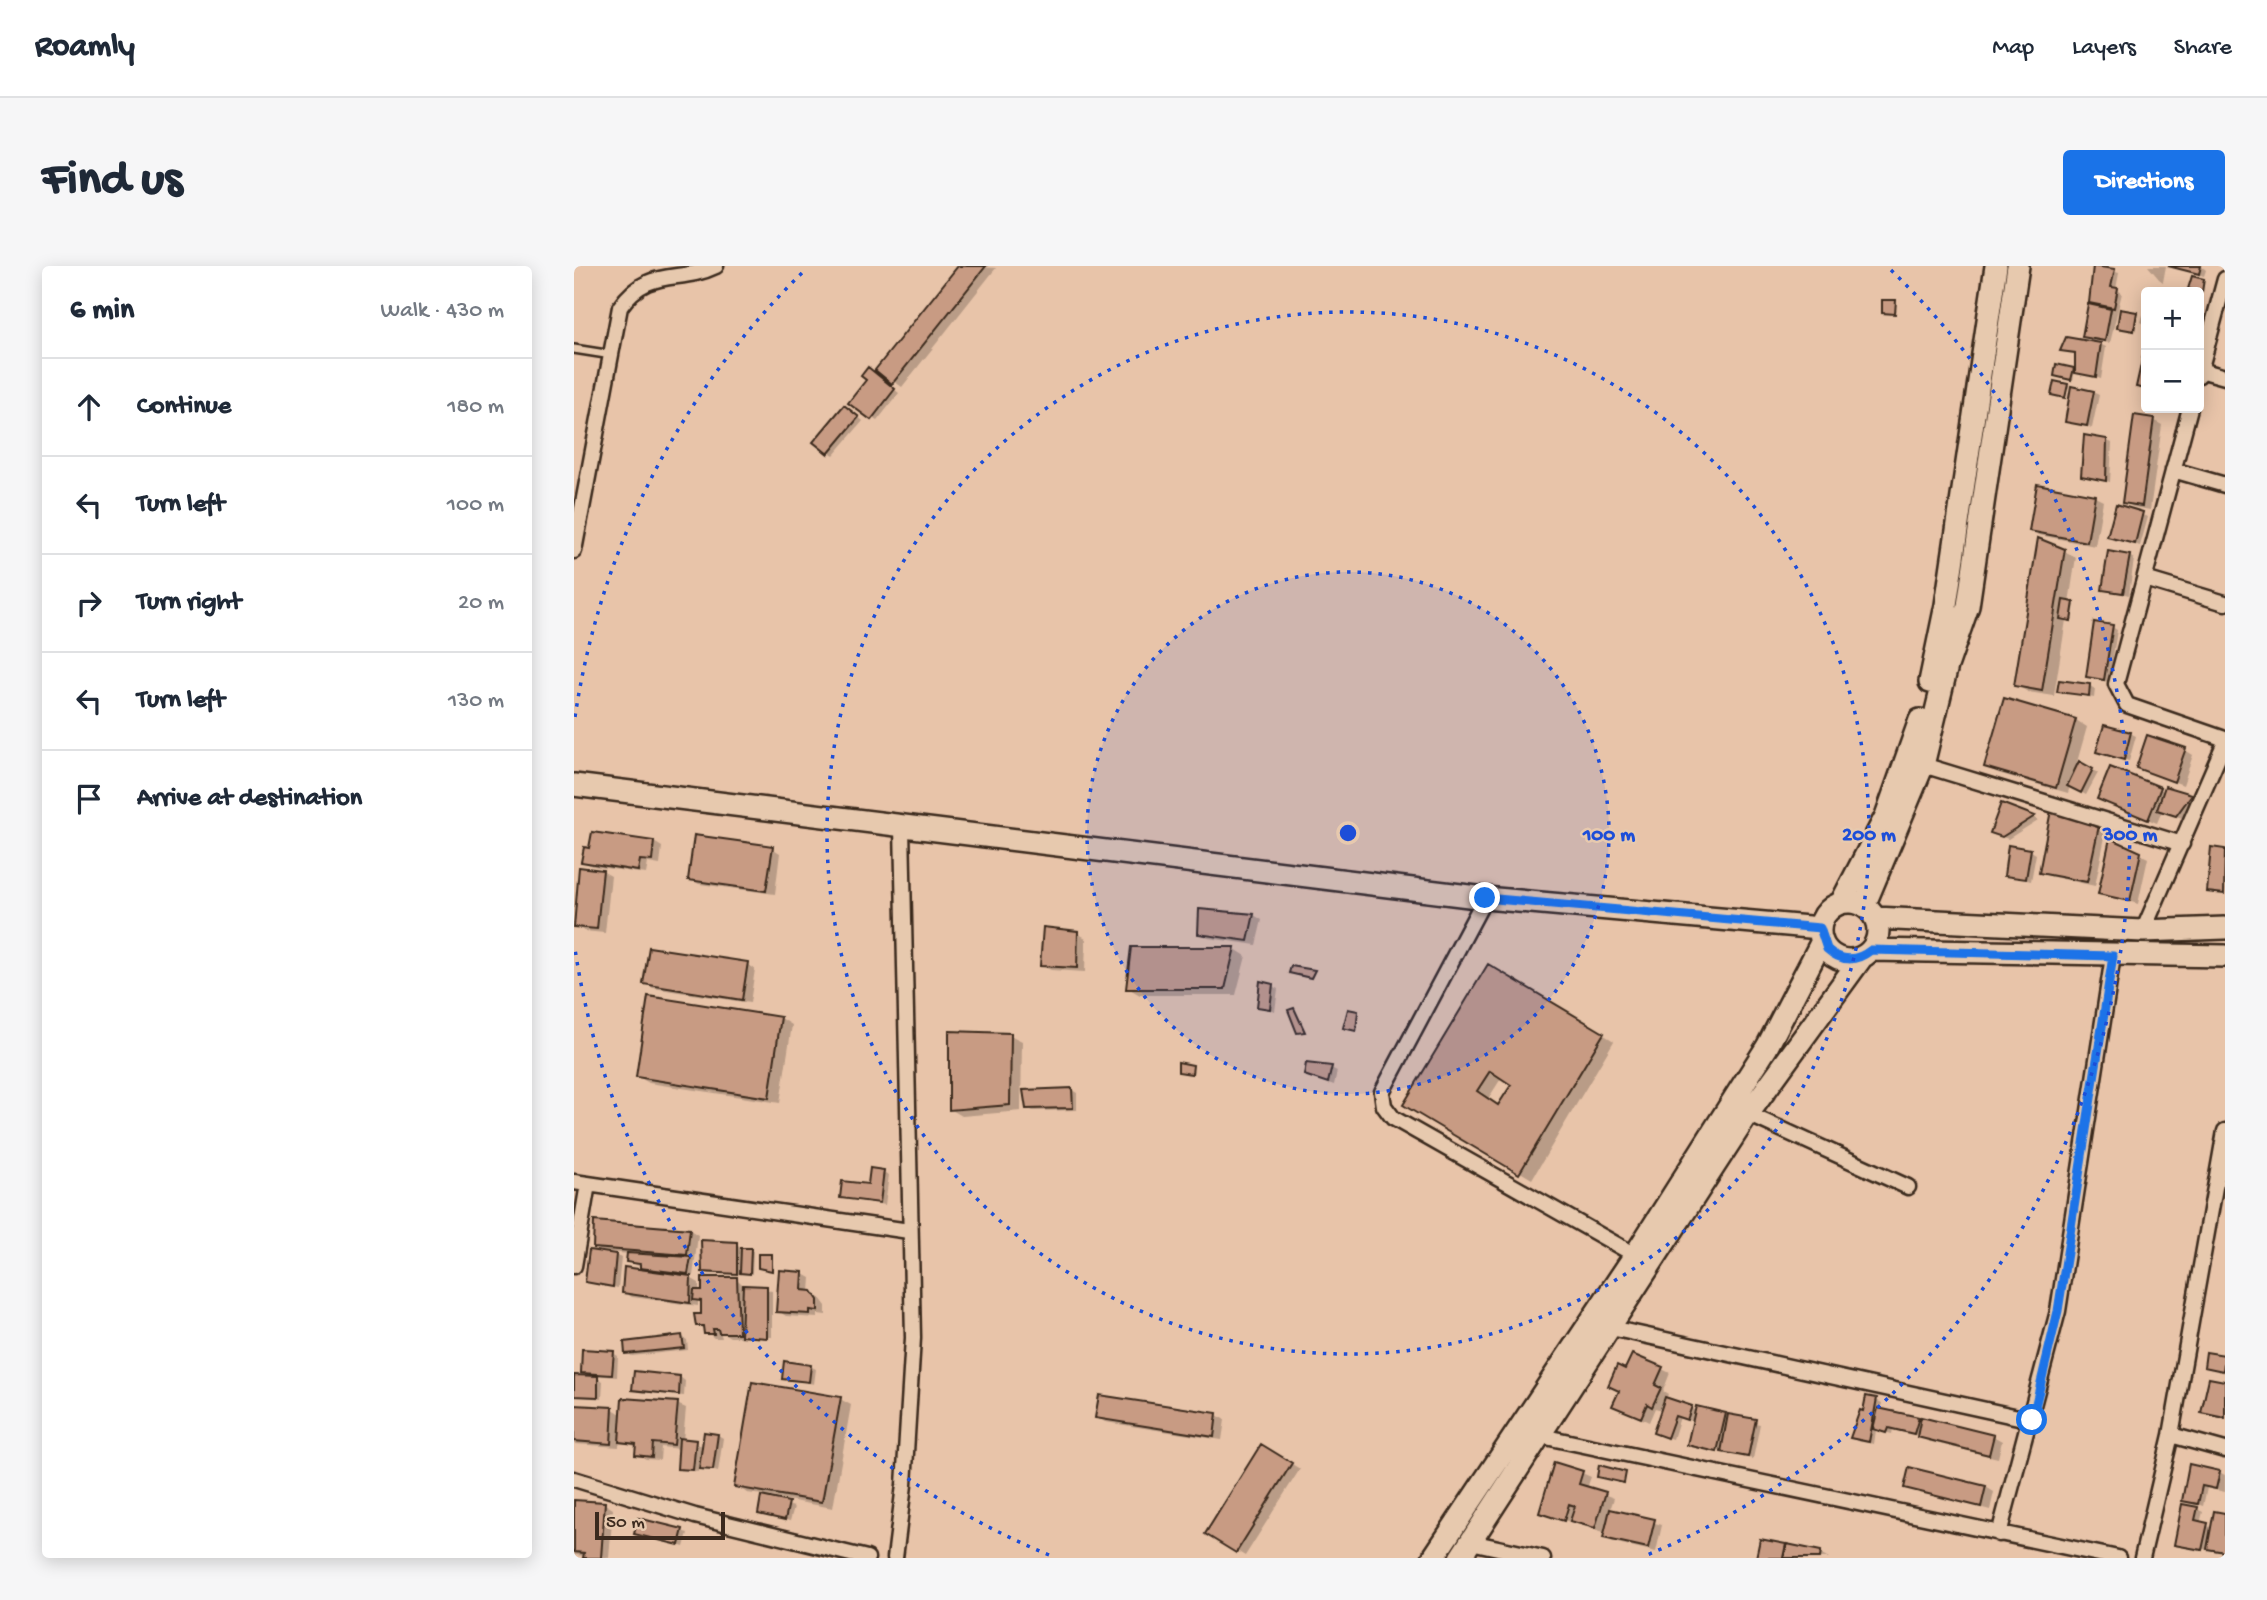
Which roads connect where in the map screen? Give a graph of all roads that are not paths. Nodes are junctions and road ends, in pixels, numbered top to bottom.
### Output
1 (716, 266) edge
2 (1996, 266) edge
3 (2018, 266) edge
4 (2225, 279) edge
5 (574, 349) edge
6 (2204, 354) edge
7 (613, 355) junction
8 (2204, 373) edge
9 (2225, 377) edge
10 (2189, 413) edge
11 (2173, 470) junction
12 (2225, 485) edge
13 (574, 551) edge
14 (2145, 579) junction
15 (2225, 603) edge
16 (2225, 741) edge
17 (1923, 765) junction
18 (574, 785) edge
19 (902, 827) junction
20 (2182, 844) junction
21 (1485, 898) junction
22 (1841, 903) junction
23 (1869, 912) junction
24 (2225, 928) edge
25 (2143, 931) junction
26 (1821, 934) junction
27 (1866, 953) junction
28 (2113, 956) junction
29 (2225, 956) edge
30 (1748, 1114) junction
31 (2225, 1131) edge
32 (581, 1183) edge
33 (1908, 1187) dead end
34 (909, 1231) junction
35 (1635, 1255) junction
36 (574, 1266) edge
37 (1611, 1328) junction
38 (2032, 1420) junction
39 (2171, 1435) junction
40 (1541, 1436) junction
41 (2225, 1450) edge
42 (574, 1479) edge
43 (1999, 1534) junction
44 (1465, 1550) edge
45 (867, 1558) edge
46 (895, 1558) edge
47 (1433, 1558) edge
48 (1543, 1558) edge
49 (2118, 1558) edge
50 (2142, 1558) edge

1 - 7 street
2 - 22 main road
3 - 17 main road
4 - 6 street
5 - 7 lane
7 - 13 street
8 - 9 street
10 - 11 street
11 - 12 street
11 - 14 street
14 - 15 street
14 - 16 street
16 - 20 street
17 - 20 street
17 - 23 main road
18 - 19 main road
19 - 21 main road
19 - 34 street
20 - 25 street
21 - 26 main road
21 - 35 street
22 - 23 main road
22 - 26 main road
23 - 25 main road
23 - 27 main road
24 - 25 main road
26 - 27 main road
26 - 35 main road
27 - 28 main road
27 - 30 main road
28 - 29 main road
28 - 38 street
30 - 33 street
30 - 37 main road
31 - 39 street
32 - 34 street
32 - 36 street
34 - 46 street
35 - 47 main road
37 - 38 street
37 - 40 main road
38 - 43 street
39 - 41 street
39 - 50 street
40 - 43 street
40 - 44 main road
42 - 45 street
43 - 49 street
44 - 48 street

